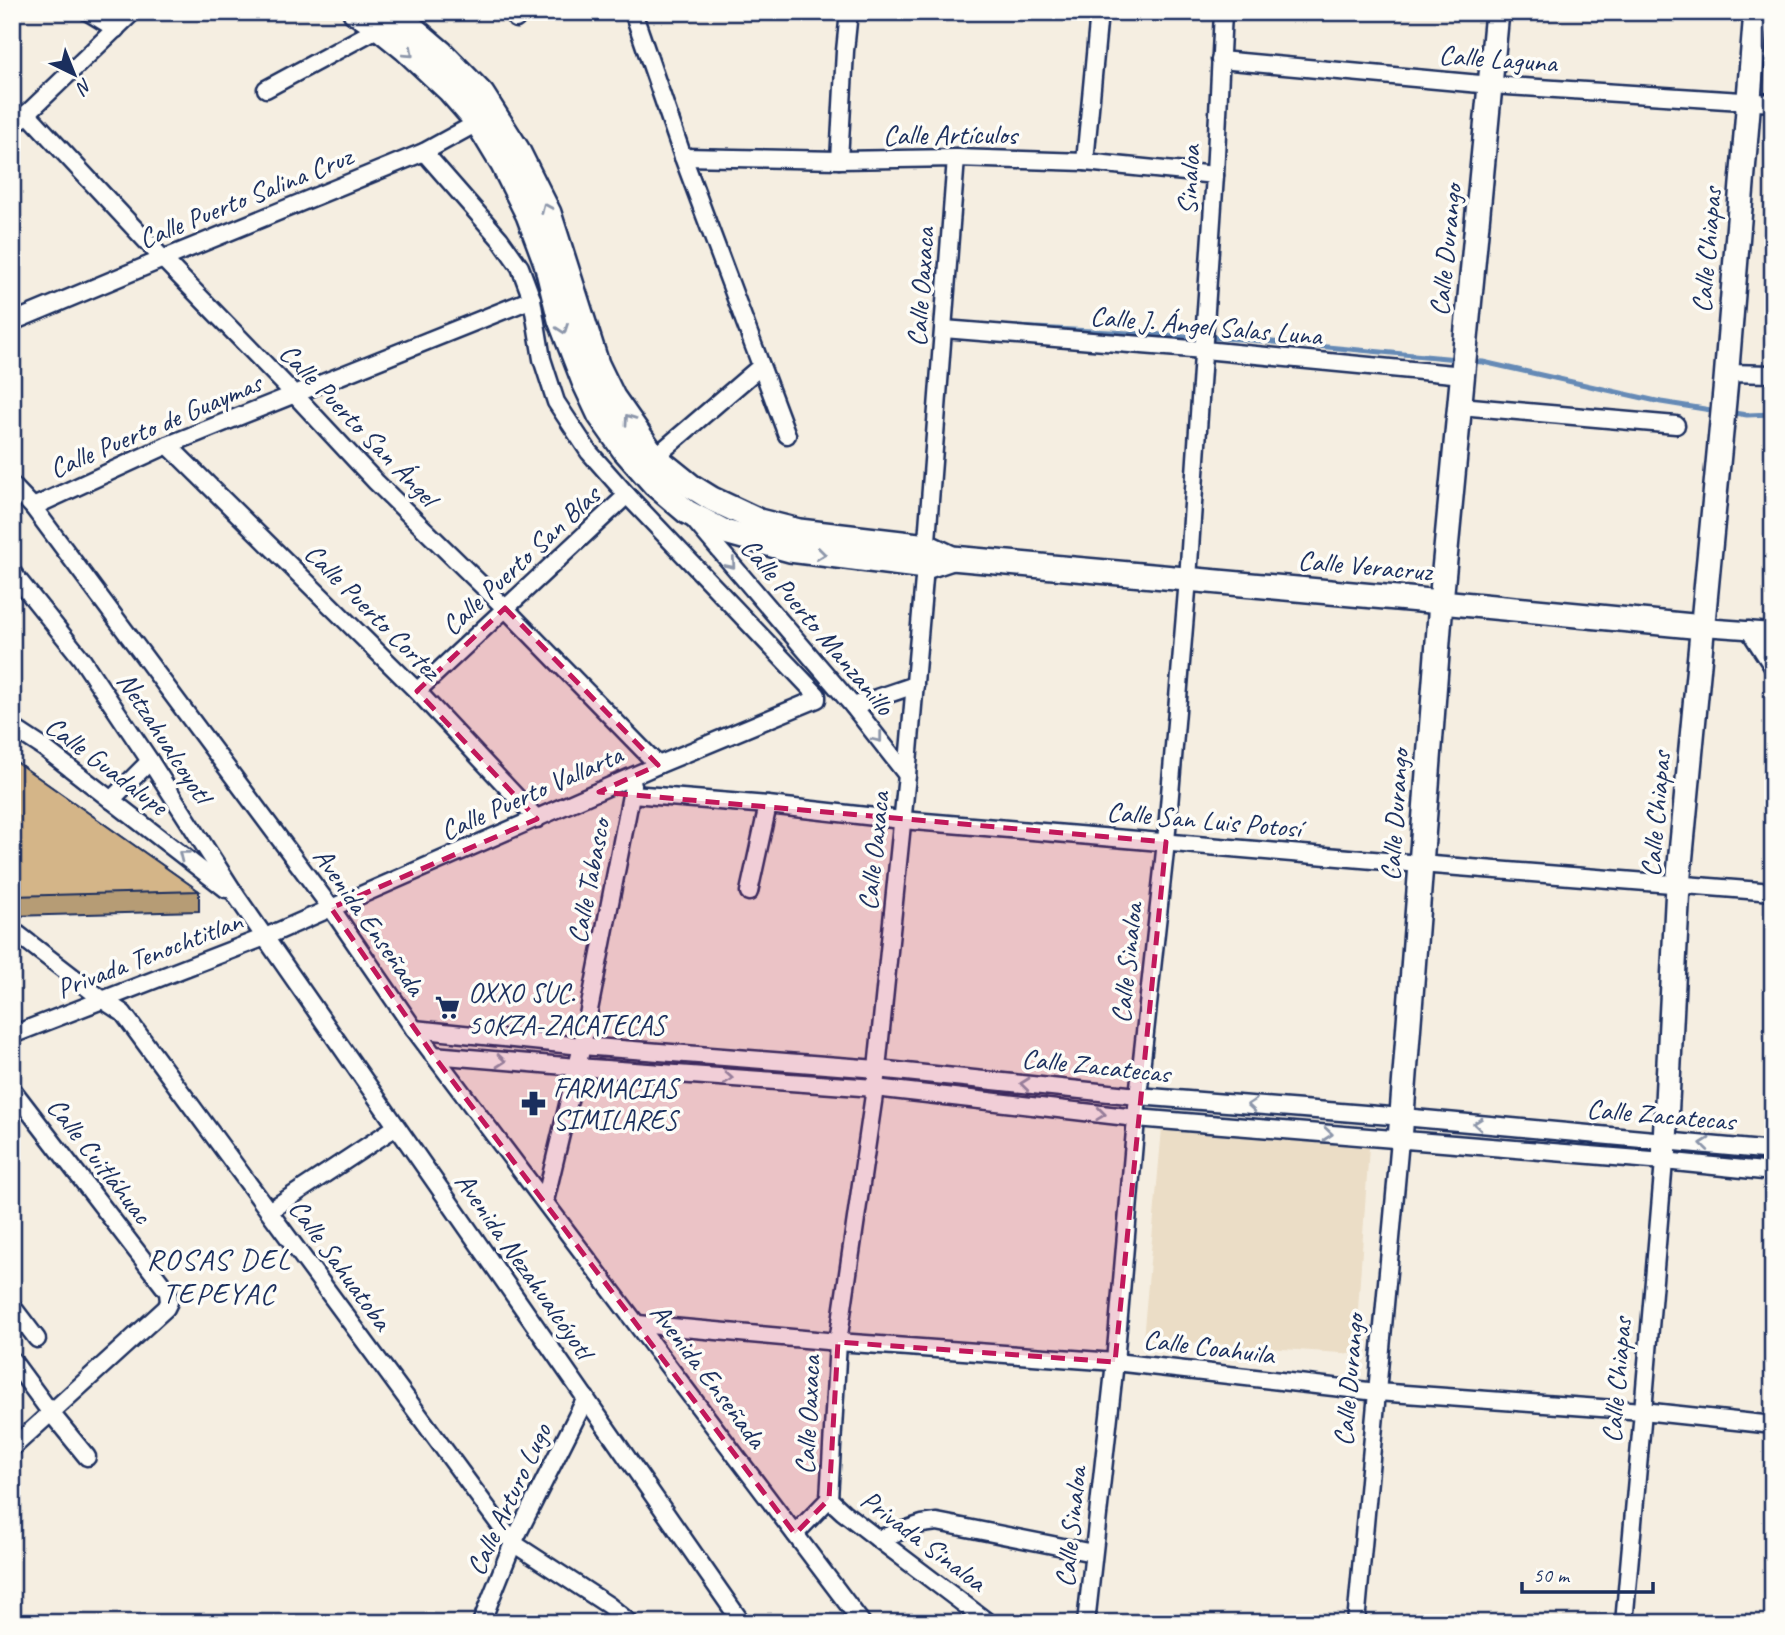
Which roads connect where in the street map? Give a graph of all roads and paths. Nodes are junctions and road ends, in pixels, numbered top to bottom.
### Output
1 (88, 12) edge
2 (133, 12) edge
3 (355, 12) edge
4 (634, 12) edge
5 (849, 12) edge
6 (1099, 12) edge
7 (1223, 12) edge
8 (1497, 12) edge
9 (1756, 12) edge
10 (387, 20) edge
11 (117, 29) junction
12 (1220, 60) junction
13 (1491, 85) junction
14 (266, 89) dead end
15 (1749, 101) junction
16 (1773, 103) edge
17 (27, 113) junction
18 (486, 118) junction
19 (12, 128) edge
20 (424, 152) junction
21 (683, 158) junction
22 (956, 158) junction
23 (839, 160) junction
24 (1085, 162) junction
25 (1215, 174) junction
26 (163, 259) junction
27 (532, 299) junction
28 (12, 322) edge
29 (944, 330) junction
30 (1203, 350) junction
31 (761, 366) junction
32 (1773, 374) edge
33 (1463, 375) junction
34 (1726, 376) junction
35 (294, 394) junction
36 (1460, 406) junction
37 (1676, 425) dead end
38 (787, 435) dead end
39 (168, 445) junction
40 (655, 457) junction
41 (12, 485) edge
42 (627, 495) junction
43 (33, 507) junction
44 (687, 512) junction
45 (743, 526) junction
46 (926, 556) junction
47 (12, 572) edge
48 (1188, 579) junction
49 (1441, 602) junction
50 (505, 608) junction
51 (1703, 628) junction
52 (1749, 630) junction
53 (1773, 632) edge
54 (1773, 667) edge
55 (915, 685) junction
56 (417, 691) junction
57 (853, 706) junction
58 (12, 727) edge
59 (150, 761) junction
60 (658, 765) junction
61 (907, 775) junction
62 (635, 776) junction
63 (632, 794) junction
64 (111, 800) junction
65 (768, 805) junction
66 (537, 818) junction
67 (902, 820) junction
68 (1166, 842) junction
69 (1420, 864) junction
70 (1678, 885) junction
71 (749, 892) dead end
72 (1773, 892) edge
73 (237, 897) junction
74 (331, 908) junction
75 (12, 932) edge
76 (265, 937) junction
77 (103, 1000) junction
78 (414, 1030) junction
79 (12, 1035) edge
80 (582, 1046) junction
81 (433, 1055) junction
82 (577, 1068) junction
83 (877, 1069) junction
84 (875, 1088) junction
85 (12, 1089) edge
86 (1138, 1096) junction
87 (1136, 1118) junction
88 (396, 1127) junction
89 (1402, 1129) junction
90 (1664, 1150) junction
91 (1773, 1151) edge
92 (1773, 1172) edge
93 (545, 1201) junction
94 (269, 1211) junction
95 (12, 1306) edge
96 (638, 1324) junction
97 (37, 1339) dead end
98 (838, 1342) junction
99 (12, 1360) edge
100 (1115, 1362) junction
101 (1377, 1392) junction
102 (586, 1398) junction
103 (1643, 1411) junction
104 (51, 1413) junction
105 (1773, 1425) edge
106 (12, 1448) edge
107 (87, 1457) dead end
108 (829, 1499) junction
109 (795, 1534) junction
110 (878, 1539) junction
111 (513, 1543) junction
112 (1093, 1553) junction
113 (624, 1620) edge
114 (481, 1623) edge
115 (742, 1623) edge
116 (862, 1623) edge
117 (989, 1623) edge
118 (1086, 1623) edge
119 (1356, 1623) edge
120 (1624, 1623) edge

1 - 11 street
2 - 11 street
3 - 10 street
4 - 21 street
5 - 23 street
6 - 24 street
7 - 12 street, Sinaloa
8 - 13 street, Calle Durango
9 - 15 street, Calle Chiapas
10 - 14 street
10 - 18 street
11 - 17 street
12 - 13 street, Calle Laguna
12 - 25 street, Sinaloa
13 - 15 street, Calle Laguna
13 - 33 street, Calle Durango
15 - 16 street, Calle Laguna
15 - 34 street, Calle Chiapas
17 - 19 street
17 - 26 street, Calle Puerto San Ángel
18 - 20 street, Calle Puerto Salina Cruz
40 -> 18 street
18 -> 44 street
20 - 26 street, Calle Puerto Salina Cruz
20 - 27 street
21 - 23 street, Calle Artículos
21 - 31 street
22 - 23 street, Calle Artículos
22 - 24 street, Calle Artículos
22 - 29 street, Calle Oaxaca
24 - 25 street, Calle Artículos
25 - 30 street, Sinaloa
26 - 28 street, Calle Puerto Salina Cruz
26 - 35 street, Calle Puerto San Ángel
27 - 35 street, Calle Puerto de Guaymas
27 - 42 street
29 - 30 street, Calle J. Ángel Salas Luna
29 - 46 street, Calle Oaxaca
30 - 33 street, Calle J. Ángel Salas Luna
30 - 48 street, Calle Sinaloa
31 - 38 street
31 - 40 street
32 - 34 street
33 - 36 street, Calle Durango
34 - 51 street, Calle Chiapas
35 - 39 street, Calle Puerto de Guaymas
35 - 50 street, Calle Puerto San Ángel
36 - 37 street
36 - 49 street, Calle Durango
39 - 43 street, Calle Puerto de Guaymas
39 - 56 street, Calle Puerto Cortez
40 - 45 street
41 - 43 street, Avenida Enseñada
42 - 50 street, Calle Puerto San Blas
42 - 60 street, Calle Puerto Vallarta
43 - 74 street, Avenida Enseñada
44 - 45 street
44 -> 57 street, Calle Puerto Manzanillo
45 - 46 street
46 - 48 street, Calle Veracruz
46 - 55 street, Calle Oaxaca
47 - 59 street, Netzahualcoyotl
48 - 49 street, Calle Veracruz
48 - 68 street, Calle Sinaloa
49 - 51 street, Calle Veracruz
49 - 69 street, Calle Durango
50 - 56 street, Calle Puerto San Blas
50 - 60 street, Calle Puerto San Ángel
51 - 52 street, Calle Veracruz
51 - 70 street, Calle Chiapas
52 - 53 street, Calle Veracruz
52 - 54 street
55 - 57 street
55 - 61 street, Calle Oaxaca
56 - 66 street, Calle Puerto Cortez
57 -> 61 street, Calle Puerto Manzanillo
58 - 64 street, Calle Guadalupe
59 - 64 street
59 - 73 street, Netzahualcoyotl
60 - 62 street, Calle Puerto Vallarta
61 - 67 street, Calle Oaxaca
62 - 63 street, Calle Tabasco
62 - 66 street, Calle Puerto Vallarta
63 - 65 street, Calle San Luis Potosí
63 - 80 street, Calle Tabasco
73 -> 64 street, Calle Guadalupe
65 - 67 street, Calle San Luis Potosí
65 - 71 street
66 - 74 street, Calle Puerto Vallarta
67 - 68 street, Calle San Luis Potosí
67 - 83 street, Calle Oaxaca
68 - 69 street, Calle San Luis Potosí
68 - 86 street, Calle Sinaloa
69 - 70 street, Calle San Luis Potosí
69 - 89 street, Calle Durango
70 - 72 street, Calle San Luis Potosí
70 - 90 street, Calle Chiapas
73 - 76 street, Netzahualcoyotl
74 - 76 street, Calle Puerto Vallarta
74 - 78 street, Avenida Enseñada
75 - 77 street, Calle Sahuatoba
76 - 77 street, Privada Tenochtitlan
76 - 88 street, Avenida Nezahualcóyotl
77 - 79 street, Privada Tenochtitlan
77 - 94 street, Calle Sahuatoba
78 - 80 street, Calle Zacatecas
78 - 81 street, Avenida Enseñada
80 - 82 street, Calle Tabasco
80 - 83 street, Calle Zacatecas
81 -> 82 street, Calle Zacatecas
81 - 93 street, Avenida Enseñada
82 -> 84 street, Calle Zacatecas
82 - 93 street, Calle Tabasco
83 - 84 street, Calle Oaxaca
86 -> 83 street, Calle Zacatecas
84 -> 87 street, Calle Zacatecas
84 - 98 street, Calle Oaxaca
85 - 104 street, Calle Cuitláhuac
86 - 87 street, Calle Sinaloa
89 -> 86 street, Calle Zacatecas
87 -> 89 street, Calle Zacatecas
87 - 100 street, Calle Sinaloa
88 - 94 street
88 - 102 street, Avenida Nezahualcóyotl
90 -> 89 street, Calle Zacatecas
89 - 90 street, Calle Zacatecas
89 - 101 street, Calle Durango
91 -> 90 street, Calle Zacatecas
90 - 92 street, Calle Zacatecas
90 - 103 street, Calle Chiapas
93 - 96 street, Avenida Enseñada
94 - 111 street, Calle Sahuatoba
95 - 97 street
96 - 98 street, Calle Coahuila
96 - 109 street, Avenida Enseñada
98 - 100 street, Calle Coahuila
98 - 108 street, Calle Oaxaca
99 - 104 street
100 - 101 street, Calle Coahuila
100 - 112 street, Calle Sinaloa
101 - 103 street, Calle Coahuila
101 - 119 street, Calle Durango
102 - 111 street, Calle Arturo Lugo
102 - 115 street, Avenida Nezahualcóyotl
103 - 105 street, Calle Coahuila
103 - 120 street, Calle Chiapas
104 - 106 street
104 - 107 street
108 - 109 street, Calle Oaxaca
108 - 110 street, Privada Sinaloa
109 - 116 street, Avenida Enseñada
110 - 112 street
110 - 117 street, Privada Sinaloa
111 - 113 street, Calle Sahuatoba
111 - 114 street, Calle Arturo Lugo
112 - 118 street, Calle Sinaloa

